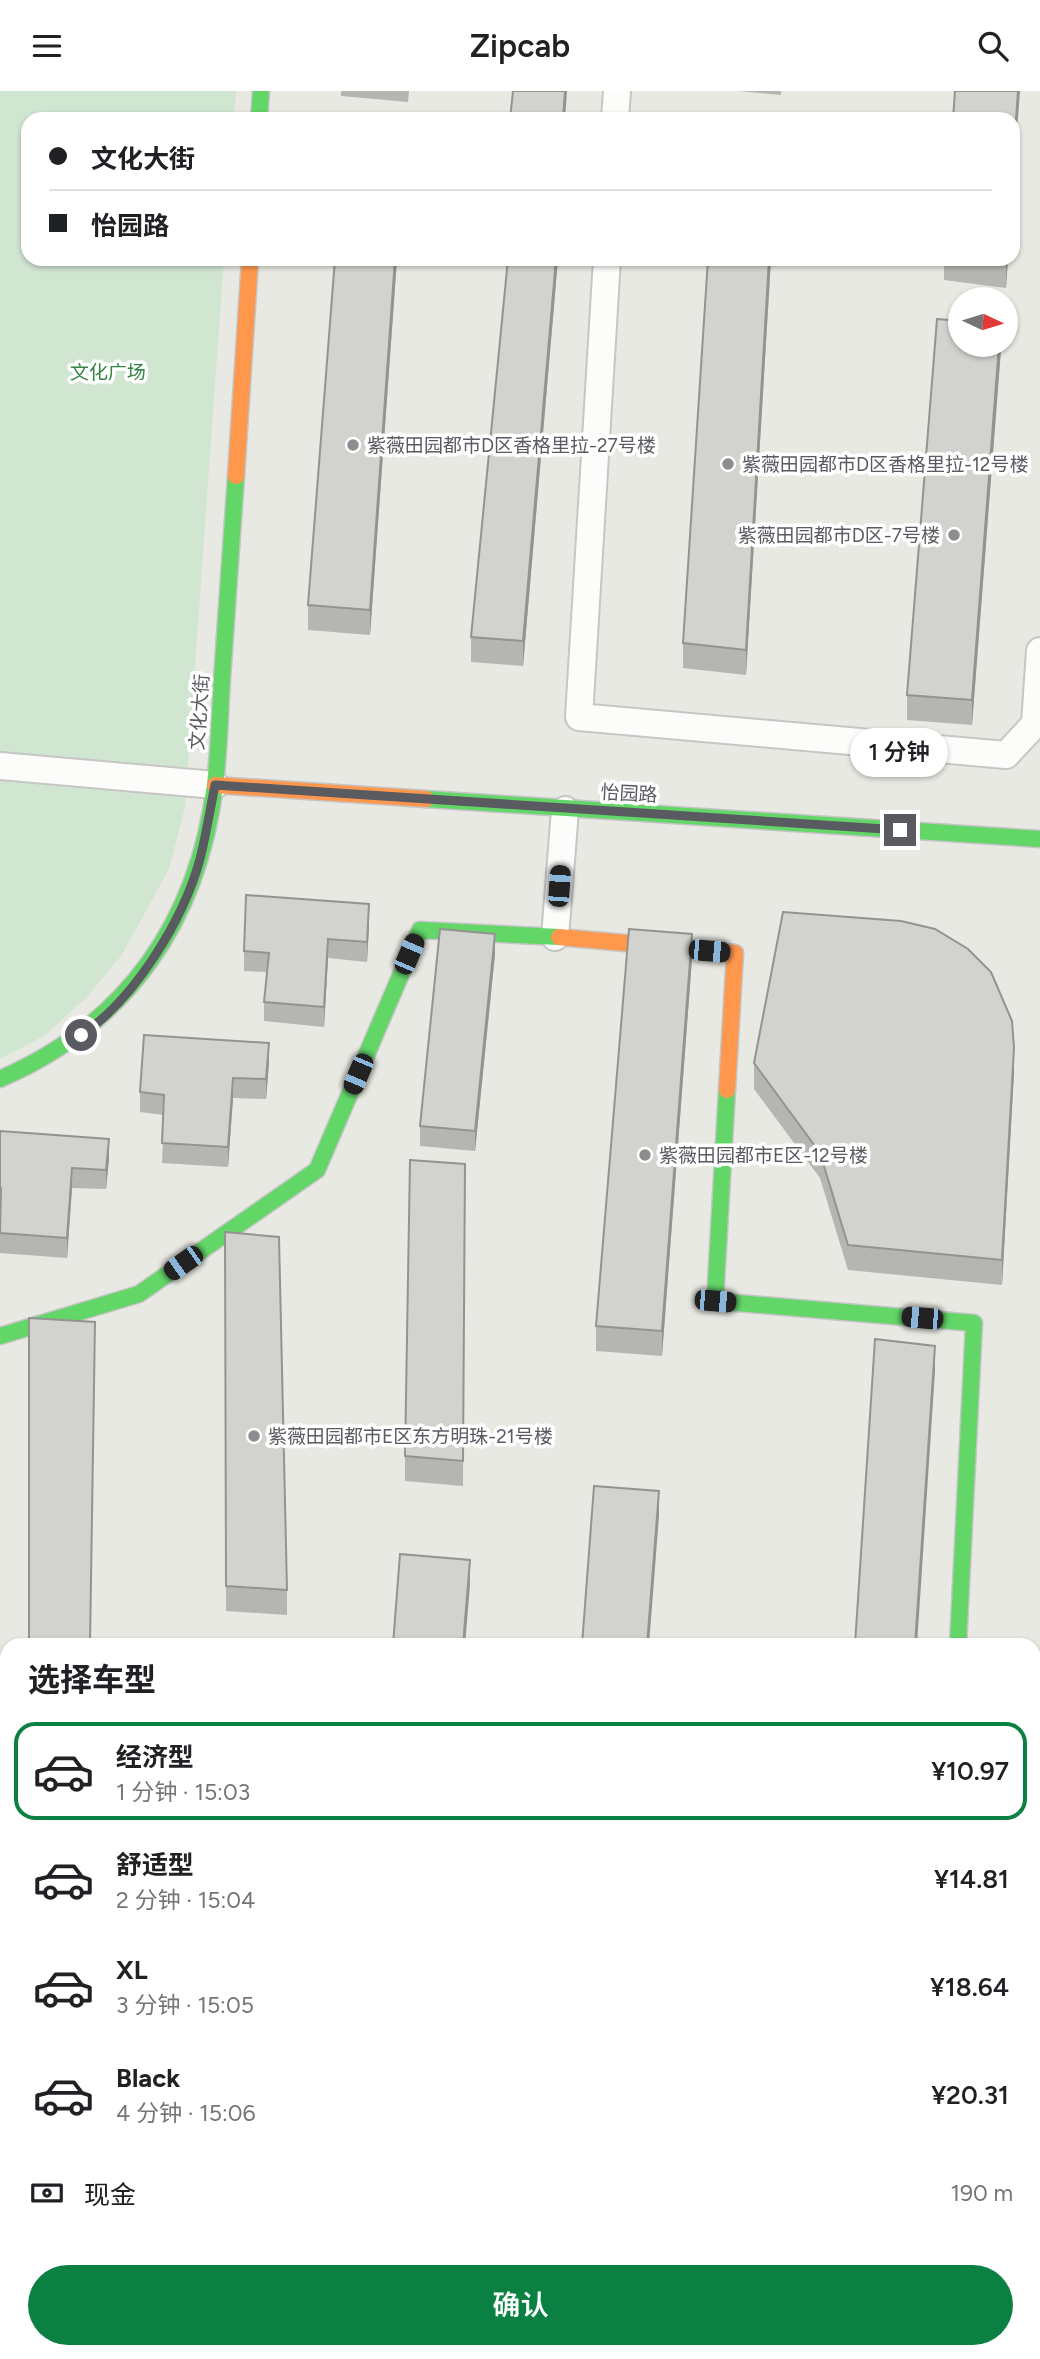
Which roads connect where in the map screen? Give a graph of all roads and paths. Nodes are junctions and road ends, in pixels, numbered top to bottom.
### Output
1 (261, 91) edge
2 (617, 91) edge
3 (260, 112) edge
4 (616, 112) edge
5 (250, 266) edge
6 (607, 266) edge
7 (1040, 651) edge
8 (0, 766) edge
9 (215, 785) junction
10 (565, 810) junction
11 (1040, 839) edge
12 (555, 937) junction
13 (0, 1079) edge
14 (0, 1336) edge
15 (958, 1638) edge

1 - 3 street
2 - 4 street
5 - 9 street, 文化大街
6 - 7 street
8 - 9 street
9 - 10 street, 怡园路
9 - 13 street, 文化大街
10 - 11 street, 怡园路
10 - 12 street
12 - 14 street
12 - 15 street

